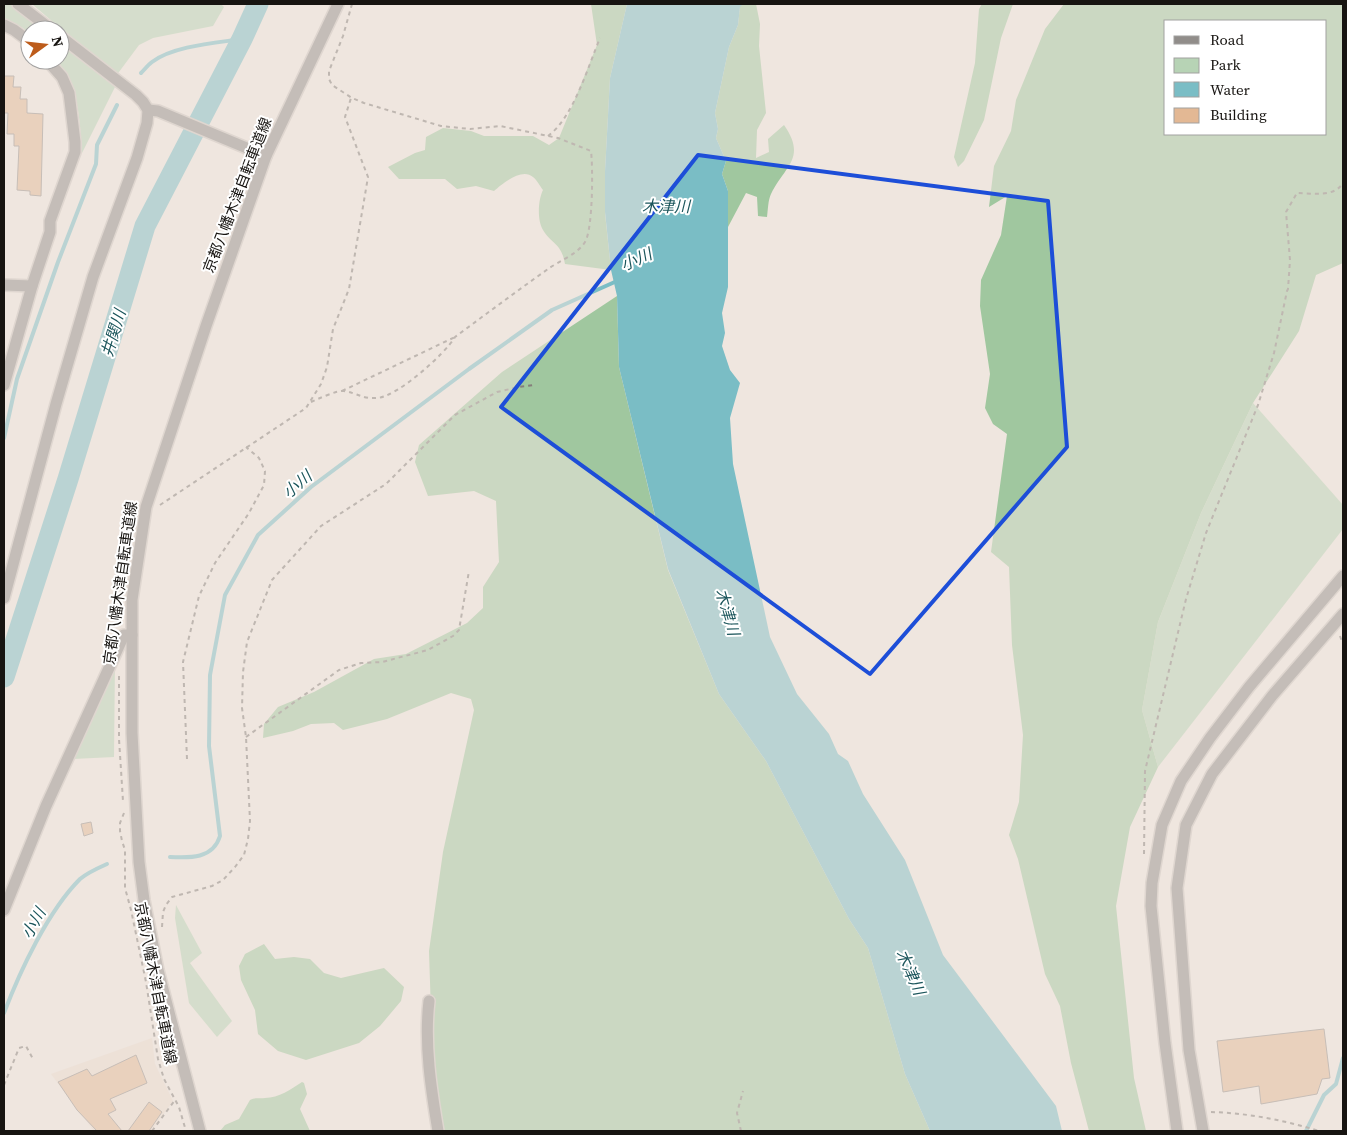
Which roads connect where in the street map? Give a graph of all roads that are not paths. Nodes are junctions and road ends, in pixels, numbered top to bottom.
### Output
1 (18, 4) edge
2 (338, 4) edge
3 (39, 20) edge
4 (4, 25) edge
5 (20, 34) edge
6 (70, 44) edge
7 (56, 70) edge
8 (153, 110) junction
9 (264, 156) junction
10 (4, 285) edge
11 (32, 286) junction
12 (4, 385) edge
13 (1343, 576) edge
14 (4, 598) edge
15 (1343, 614) edge
16 (132, 635) junction
17 (4, 910) edge
18 (429, 1002) dead end
19 (200, 1131) edge
20 (438, 1131) edge
21 (1177, 1131) edge
22 (1203, 1131) edge

1 - 3 street
2 - 9 street
4 - 5 street
6 - 8 street
7 - 11 street
8 - 9 street
8 - 14 street
9 - 16 street
10 - 11 street
11 - 12 street
13 - 21 street
15 - 22 street
16 - 17 street
16 - 19 street
18 - 20 street

